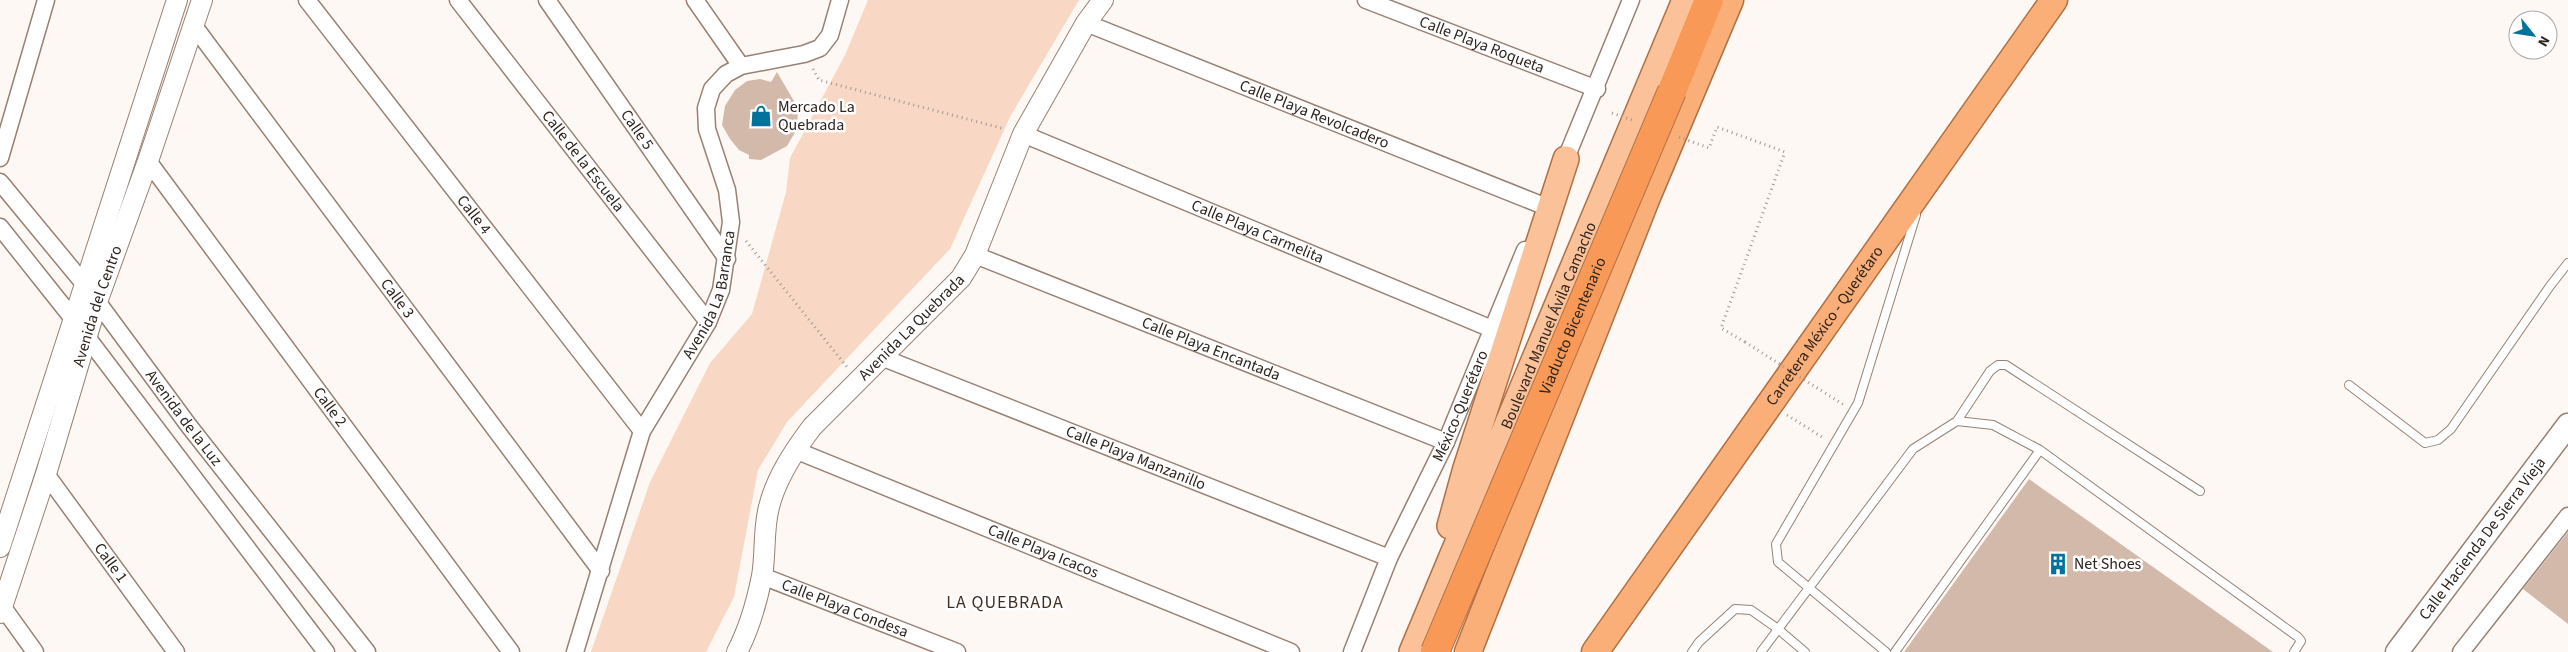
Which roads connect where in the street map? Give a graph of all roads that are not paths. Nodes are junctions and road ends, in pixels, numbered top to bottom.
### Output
1 (46, 0) edge
2 (177, 0) edge
3 (202, 0) edge
4 (307, 0) edge
5 (458, 0) edge
6 (547, 0) edge
7 (695, 0) edge
8 (1366, 0) edge
9 (1631, 0) edge
10 (1685, 0) edge
11 (1709, 0) edge
12 (1730, 0) edge
13 (2054, 0) edge
14 (839, 1) edge
15 (1099, 2) edge
16 (1086, 23) junction
17 (194, 26) junction
18 (741, 66) junction
19 (1597, 89) junction
20 (1023, 134) junction
21 (0, 158) edge
22 (1566, 159) junction
23 (148, 162) junction
24 (0, 182) edge
25 (1926, 182) junction
26 (1544, 206) junction
27 (0, 227) edge
28 (976, 255) junction
29 (727, 259) junction
30 (2568, 263) edge
31 (85, 285) junction
32 (97, 302) junction
33 (74, 320) junction
34 (708, 322) junction
35 (1492, 329) junction
36 (86, 337) junction
37 (882, 357) junction
38 (2349, 385) dead end
39 (1957, 421) junction
40 (2568, 425) edge
41 (642, 431) junction
42 (1446, 442) junction
43 (1550, 444) junction
44 (794, 450) junction
45 (2040, 450) junction
46 (46, 474) junction
47 (2200, 491) dead end
48 (2566, 524) edge
49 (0, 547) edge
50 (1389, 558) junction
51 (601, 571) junction
52 (762, 576) junction
53 (1810, 587) junction
54 (1, 609) edge
55 (1427, 614) junction
56 (1778, 629) junction
57 (35, 652) edge
58 (176, 652) edge
59 (326, 652) edge
60 (367, 652) edge
61 (511, 652) edge
62 (575, 652) edge
63 (736, 652) edge
64 (957, 652) edge
65 (1291, 652) edge
66 (1352, 652) edge
67 (1412, 652) edge
68 (1426, 652) edge
69 (1434, 652) edge
70 (1468, 652) edge
71 (1595, 652) edge
72 (1692, 652) edge
73 (1761, 652) edge
74 (1805, 652) edge
75 (1886, 652) edge
76 (1895, 652) edge
77 (2294, 652) edge
78 (2397, 652) edge
79 (2461, 652) edge

1 - 21 street
2 - 31 street, Avenida del Centro
3 - 17 street, Avenida del Centro
4 - 41 street, Calle 4
5 - 34 street, Calle de la Escuela
6 - 29 street, Calle 5
7 - 18 street
8 - 19 street, Calle Playa Roqueta
9 - 19 street, México-Querétaro
10 - 55 main road, Boulevard Manuel Ávila Camacho
11 - 69 highway, Viaducto Bicentenario, bridge
12 - 43 highway
13 - 25 highway, Carretera México - Querétaro
14 - 18 street, Avenida La Barranca
15 - 16 street, Avenida La Quebrada
16 - 20 street, Avenida La Quebrada
16 - 26 street, Calle Playa Revolcadero
17 - 23 street, Avenida del Centro
17 - 51 street, Calle 3
18 - 29 street, Avenida La Barranca
19 - 22 street, México-Querétaro
20 - 28 street, Avenida La Quebrada
20 - 35 street, Calle Playa Carmelita
22 - 26 street, México-Querétaro
22 - 55 main road
23 - 32 street, Avenida del Centro
23 - 61 street, Calle 2
24 - 31 street, Avenida de la Luz
25 - 53 lane
25 - 71 highway, Carretera México - Querétaro
26 - 35 street, México-Querétaro
27 - 33 street, Avenida de la Luz
28 - 37 street, Avenida La Quebrada
28 - 42 street, Calle Playa Encantada
29 - 34 street, Avenida La Barranca
30 - 38 lane
31 - 32 street, Avenida de la Luz
31 - 33 street, Avenida del Centro
32 - 36 street, Avenida del Centro
32 - 60 street, Avenida de la Luz
33 - 36 street, Avenida de la Luz
33 - 49 street, Avenida del Centro
34 - 41 street, Avenida La Barranca
35 - 42 street, México-Querétaro
36 - 46 street, Avenida del Centro
36 - 59 street, Avenida de la Luz
37 - 44 street, Avenida La Quebrada
37 - 50 street, Calle Playa Manzanillo
39 - 45 lane
39 - 47 lane
39 - 53 lane
40 - 78 main road, Calle Hacienda De Sierra Vieja
41 - 51 street, Avenida La Barranca
42 - 50 street, México-Querétaro
43 - 68 highway
43 - 70 highway
44 - 52 street, Avenida La Quebrada
44 - 65 street, Calle Playa Icacos
45 - 76 lane
45 - 77 lane
46 - 54 street, Avenida del Centro
46 - 58 street, Calle 1
48 - 79 street
50 - 66 street, México-Querétaro
51 - 62 street, Avenida La Barranca
52 - 63 street, Avenida La Quebrada
52 - 64 street, Calle Playa Condesa
53 - 56 lane
53 - 75 lane
54 - 57 street
55 - 67 main road, Boulevard Manuel Ávila Camacho
56 - 72 lane
56 - 73 lane
56 - 74 lane

